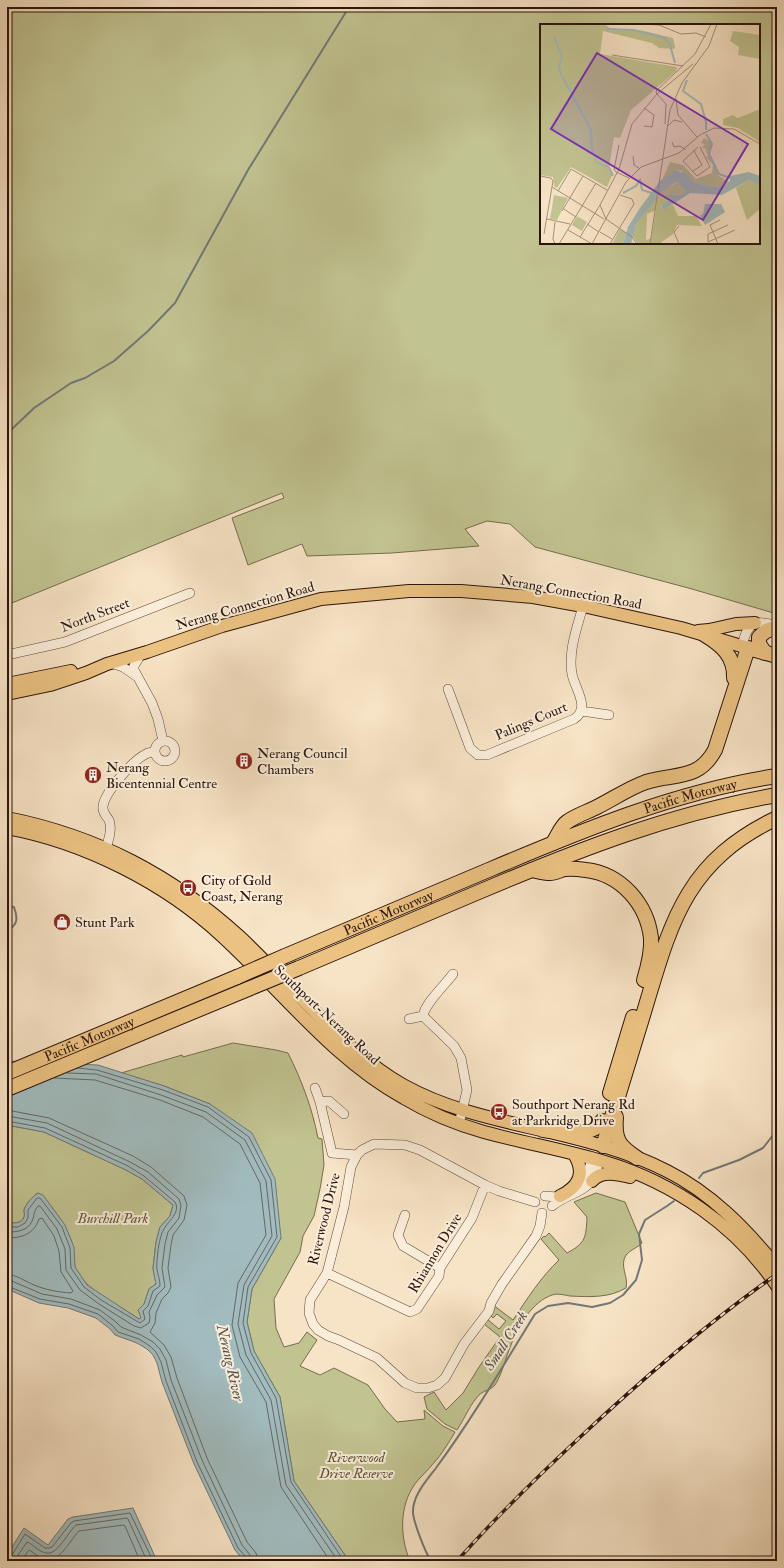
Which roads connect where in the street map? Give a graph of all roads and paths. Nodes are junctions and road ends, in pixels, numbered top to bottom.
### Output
1 (190, 593) dead end
2 (582, 606) junction
3 (754, 623) junction
4 (775, 628) edge
5 (691, 631) junction
6 (705, 635) junction
7 (745, 647) junction
8 (141, 654) junction
9 (771, 654) edge
10 (7, 655) edge
11 (108, 664) junction
12 (136, 676) junction
13 (7, 684) edge
14 (734, 684) junction
15 (50, 685) junction
16 (448, 689) dead end
17 (7, 694) edge
18 (7, 701) edge
19 (582, 711) junction
20 (609, 715) dead end
21 (163, 741) junction
22 (155, 752) junction
23 (777, 776) edge
24 (777, 795) edge
25 (7, 818) edge
26 (777, 818) edge
27 (7, 828) edge
28 (553, 843) junction
29 (104, 853) junction
30 (531, 870) junction
31 (453, 974) dead end
32 (423, 1016) junction
33 (408, 1019) dead end
34 (7, 1073) edge
35 (7, 1088) edge
36 (315, 1088) dead end
37 (618, 1100) junction
38 (320, 1102) junction
39 (463, 1111) junction
40 (344, 1114) dead end
41 (602, 1121) junction
42 (459, 1124) junction
43 (543, 1130) junction
44 (599, 1145) junction
45 (574, 1154) junction
46 (357, 1155) junction
47 (637, 1158) junction
48 (596, 1160) junction
49 (592, 1181) junction
50 (485, 1185) junction
51 (660, 1185) junction
52 (545, 1196) junction
53 (560, 1196) junction
54 (535, 1202) junction
55 (552, 1206) junction
56 (542, 1213) junction
57 (405, 1215) dead end
58 (777, 1267) edge
59 (440, 1268) junction
60 (327, 1273) junction
61 (777, 1286) edge

1 - 10 street, North Street
2 - 5 main road, Nerang Connection Road
2 - 8 main road, Nerang Connection Road
2 - 19 street, Palings Court
3 - 4 street
3 - 5 main road
3 - 7 street
4 - 7 street
4 - 9 highway
5 - 6 main road, Nerang Connection Road
6 - 7 main road, Nerang Connection Road
6 - 14 highway
7 - 9 highway
7 - 14 highway
8 - 11 main road, Nerang Connection Road
8 - 12 street
11 - 12 street
11 - 13 main road, Nerang Connection Road
11 - 15 main road, Nerang Connection Road
12 - 21 street
14 - 28 highway
15 - 17 main road, Nerang Connection Road
15 - 18 main road
16 - 19 street, Palings Court
19 - 20 street
21 - 22 street
21 - 22 street
22 - 29 street
23 - 28 highway, Pacific Motorway
24 - 30 highway, Pacific Motorway
25 - 29 main road, Southport-Nerang Road
26 - 37 highway
27 - 29 main road, Southport-Nerang Road
28 - 34 highway, Pacific Motorway, bridge
29 - 39 main road, Southport-Nerang Road
29 - 42 main road, Southport-Nerang Road
30 - 35 highway, Pacific Motorway, bridge
30 - 41 highway
31 - 32 street
32 - 33 street
32 - 39 street
36 - 38 street
37 - 44 highway
37 - 47 highway
38 - 40 street
38 - 46 street
39 - 42 street
39 - 43 main road, Southport-Nerang Road
41 - 43 highway
41 - 44 highway
42 - 45 main road, Southport-Nerang Road
43 - 44 main road, Southport-Nerang Road
44 - 47 main road, Southport-Nerang Road
44 - 48 main road
45 - 48 main road, Southport-Nerang Road
45 - 53 main road
46 - 50 street
46 - 60 street, Riverwood Drive
47 - 58 main road, Southport-Nerang Road
48 - 49 street
48 - 51 main road, Southport-Nerang Road
48 - 53 street
49 - 51 main road
49 - 55 street
50 - 54 street
50 - 59 street, Rhiannon Drive
51 - 61 main road, Southport-Nerang Road
52 - 53 street
52 - 54 street
52 - 55 street
54 - 56 street
55 - 56 street
56 - 60 street, Riverwood Drive
57 - 59 street
59 - 60 street, Rhiannon Drive

